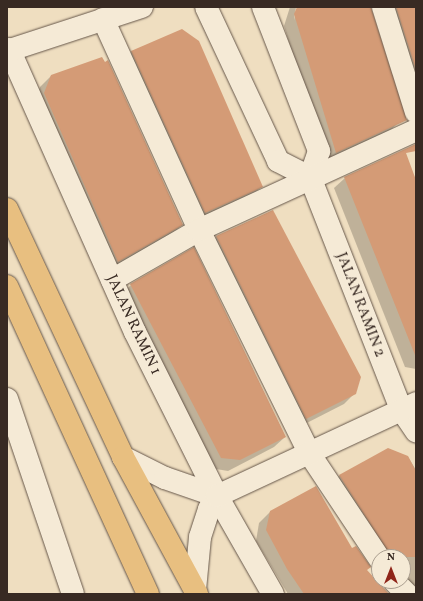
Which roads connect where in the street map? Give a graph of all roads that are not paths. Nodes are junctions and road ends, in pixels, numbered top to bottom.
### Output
1 (142, 7) edge
2 (206, 7) edge
3 (263, 7) edge
4 (383, 7) edge
5 (103, 19) junction
6 (8, 50) edge
7 (416, 112) edge
8 (416, 130) edge
9 (310, 177) junction
10 (7, 209) edge
11 (199, 230) junction
12 (112, 280) junction
13 (7, 286) edge
14 (7, 399) edge
15 (408, 406) edge
16 (13, 429) edge
17 (416, 431) edge
18 (309, 453) junction
19 (123, 457) junction
20 (217, 496) junction
21 (373, 549) edge
22 (196, 592) edge
23 (73, 594) edge
24 (148, 594) edge
25 (273, 594) edge

1 - 5 street
2 - 9 street
3 - 9 street
4 - 7 street
5 - 6 street
5 - 11 street
6 - 12 street, JALAN RAMIN 1
8 - 9 street
9 - 11 street
9 - 15 street, JALAN RAMIN 2
10 - 19 highway
11 - 12 street
11 - 18 street
12 - 20 street, JALAN RAMIN 1
13 - 24 highway
14 - 16 street
15 - 17 street, JALAN RAMIN 2
15 - 18 street
16 - 23 street
18 - 20 street
18 - 21 street
19 - 20 street
19 - 22 highway
20 - 22 street
20 - 25 street, JALAN RAMIN 1

